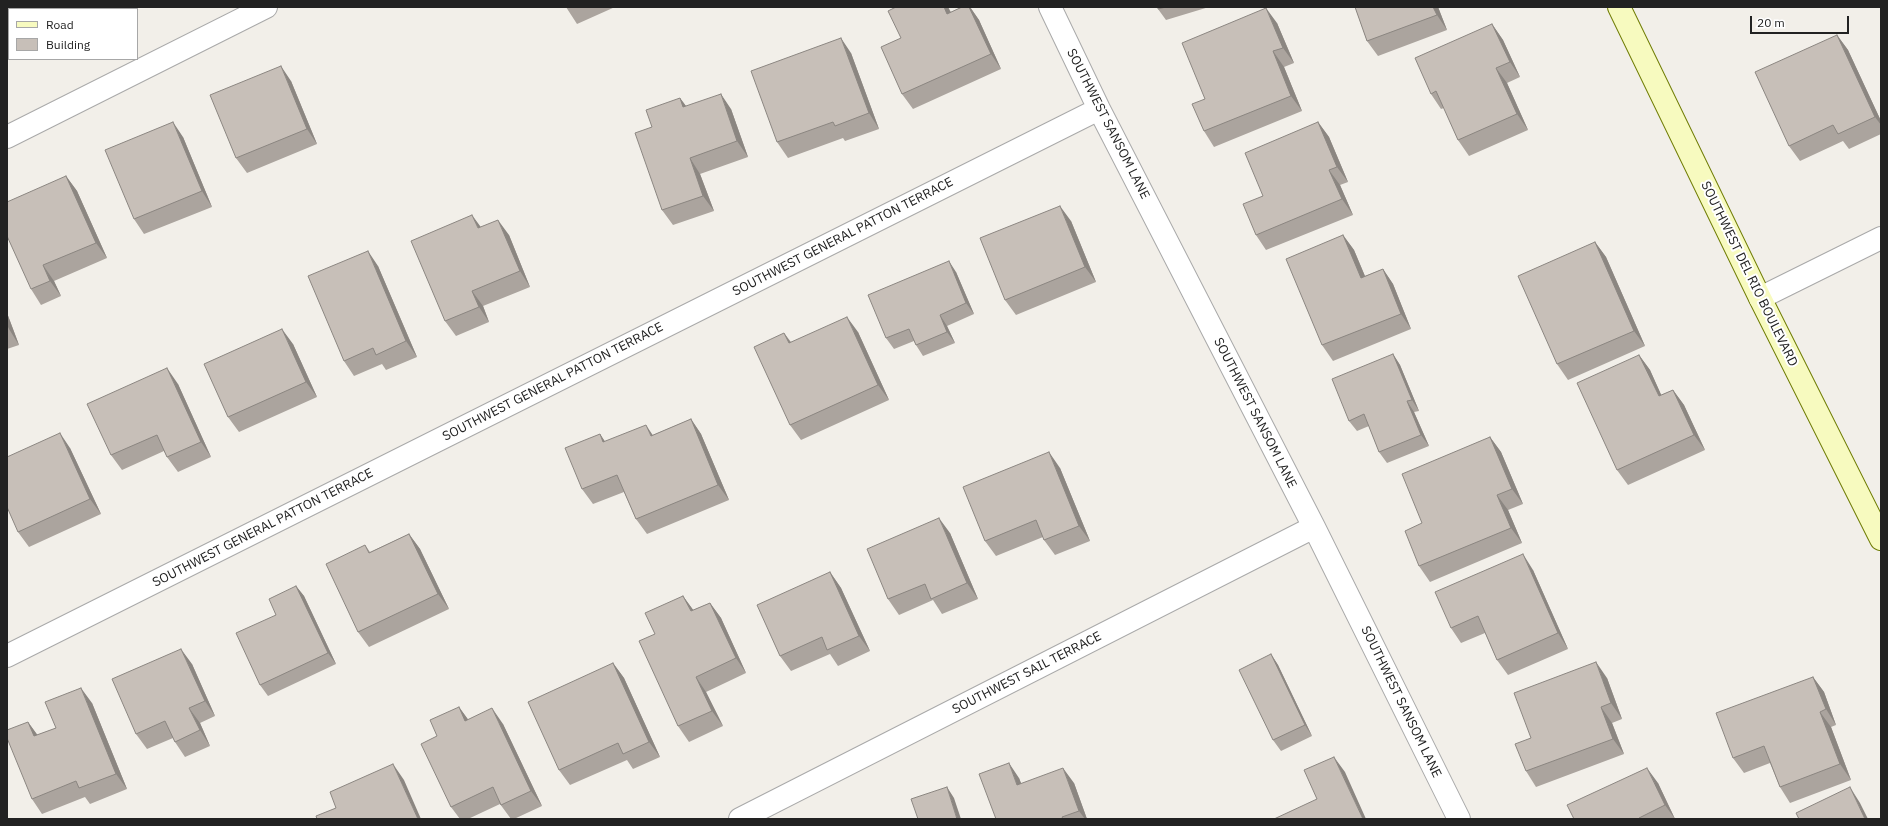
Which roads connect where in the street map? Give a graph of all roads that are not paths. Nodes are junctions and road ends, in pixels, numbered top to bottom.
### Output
1 (266, 7) edge
2 (1050, 7) edge
3 (1619, 7) edge
4 (1099, 109) junction
5 (7, 137) edge
6 (1881, 238) edge
7 (1760, 298) junction
8 (1314, 527) junction
9 (1881, 539) edge
10 (7, 656) edge
11 (740, 819) edge
12 (1459, 819) edge

1 - 5 street
2 - 4 street, SOUTHWEST SANSOM LANE
3 - 7 street, SOUTHWEST DEL RIO BOULEVARD
4 - 8 street, SOUTHWEST SANSOM LANE
4 - 10 street, SOUTHWEST GENERAL PATTON TERRACE
6 - 7 street
7 - 9 street, SOUTHWEST DEL RIO BOULEVARD
8 - 11 street, SOUTHWEST SAIL TERRACE
8 - 12 street, SOUTHWEST SANSOM LANE

